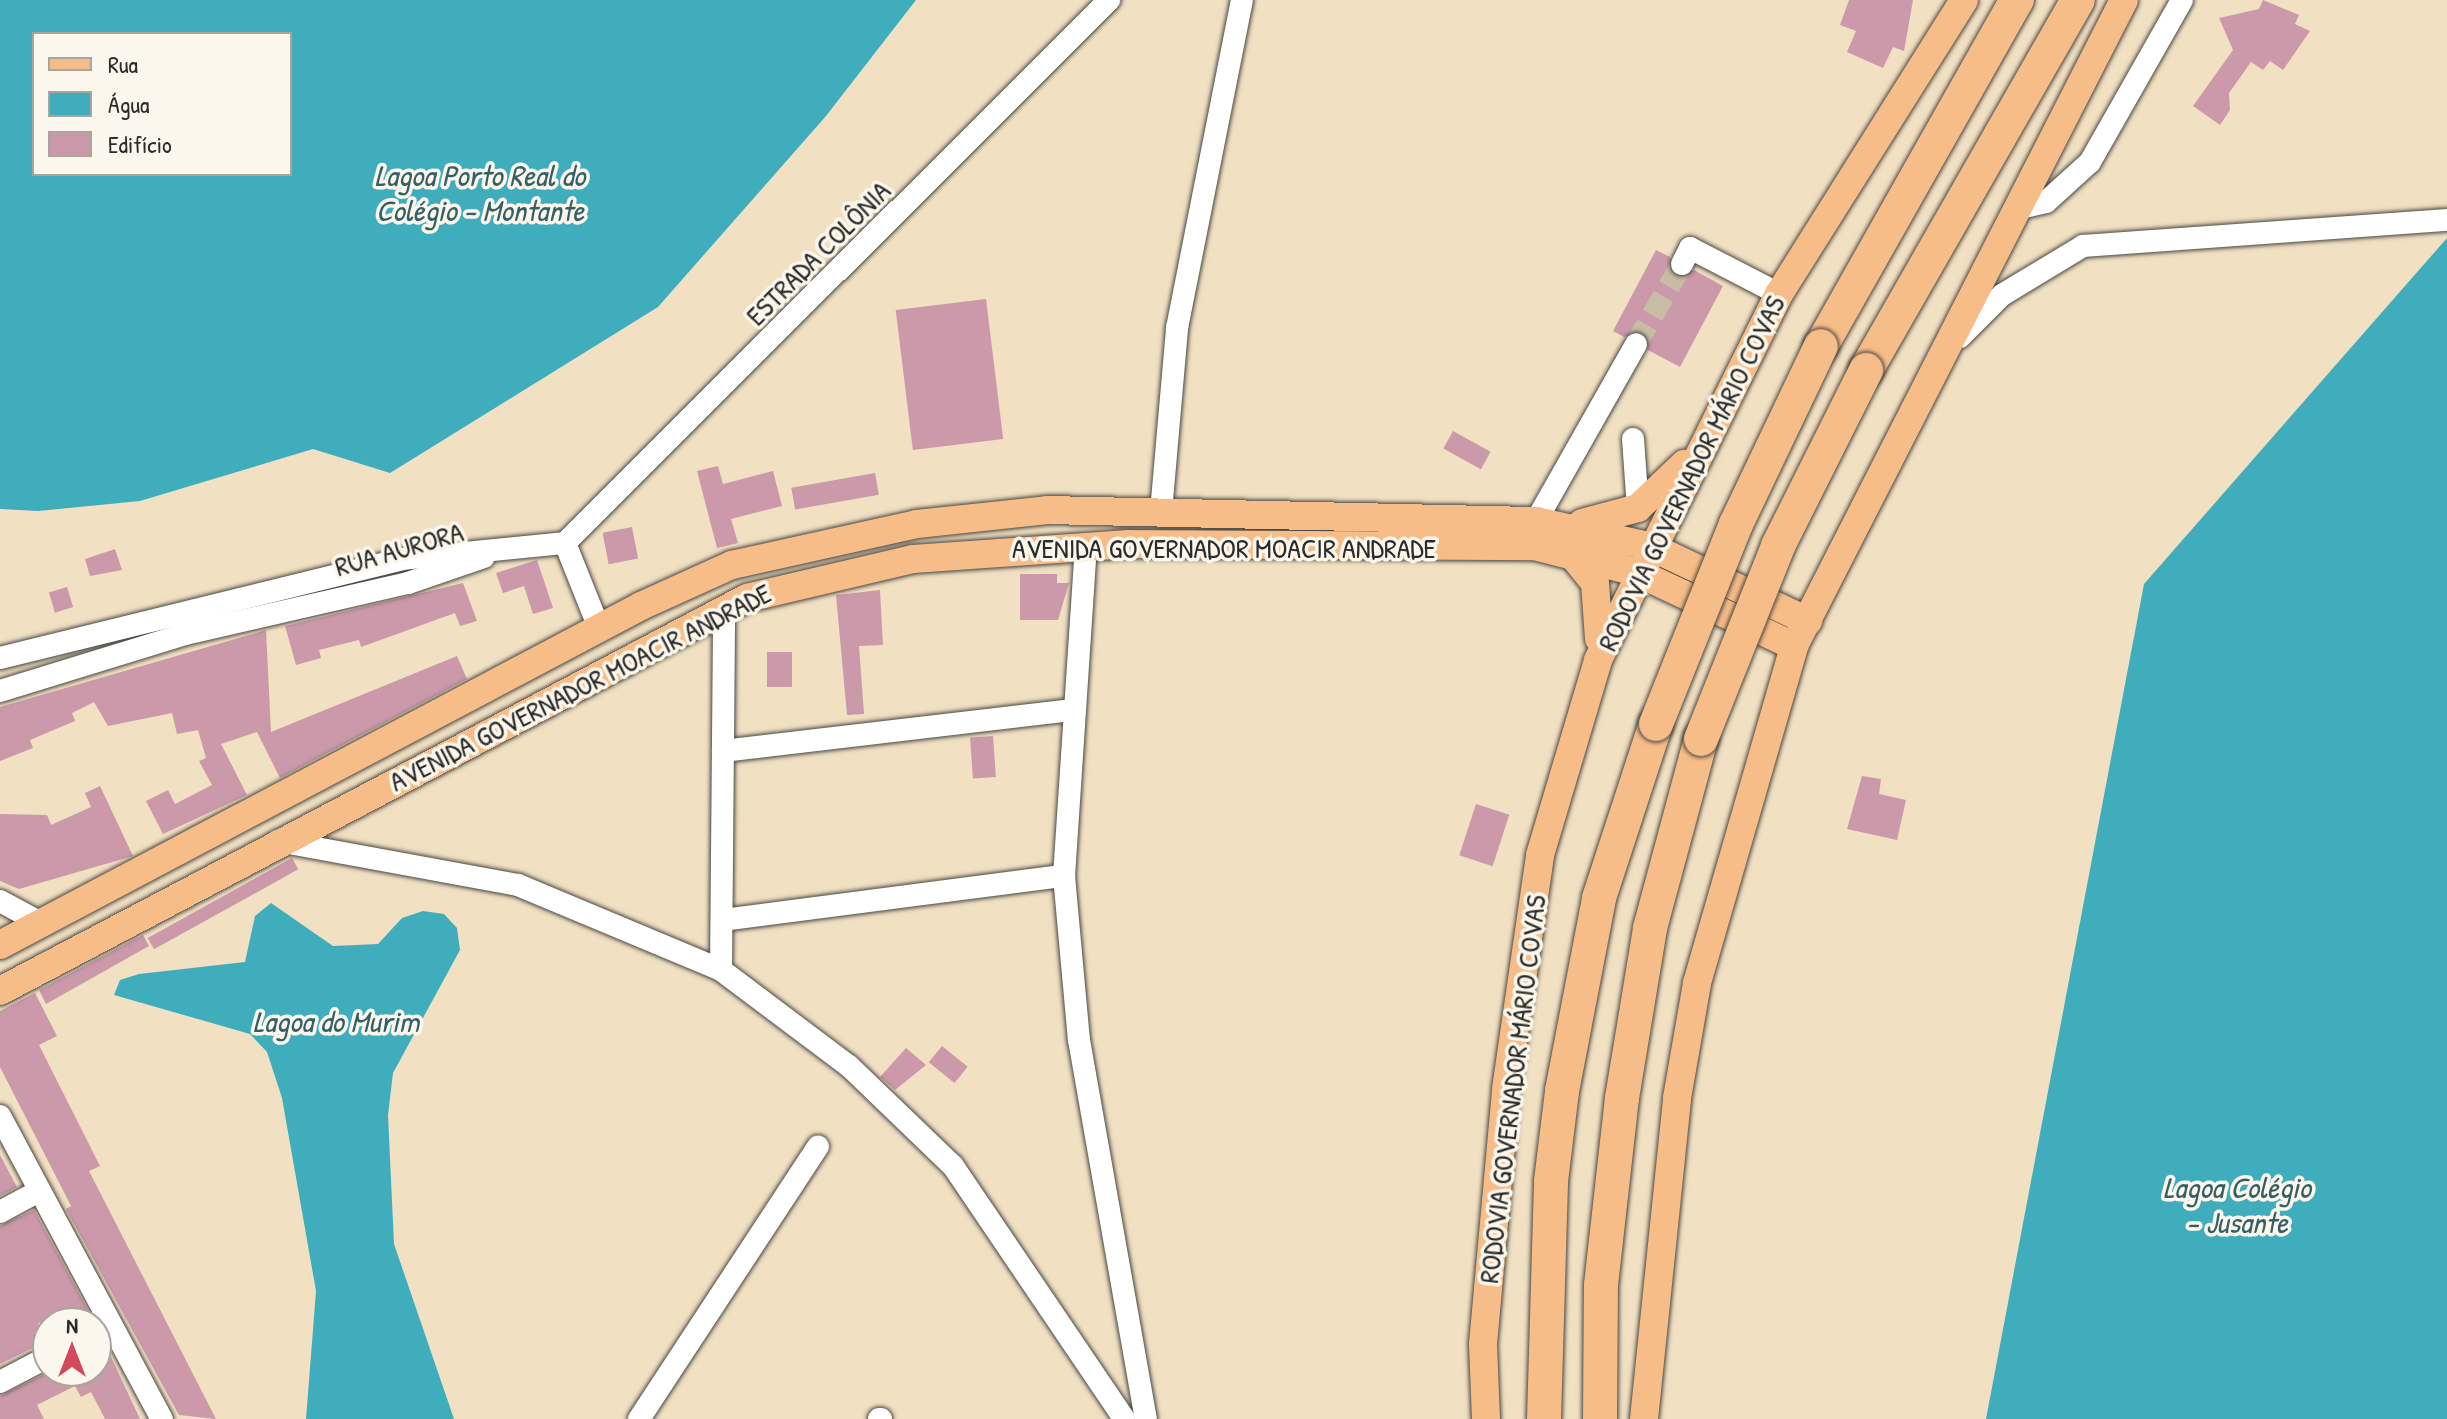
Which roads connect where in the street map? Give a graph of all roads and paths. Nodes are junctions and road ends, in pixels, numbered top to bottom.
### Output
1 (1109, 0) edge
2 (1242, 0) edge
3 (1964, 0) edge
4 (2017, 0) edge
5 (2078, 0) edge
6 (2124, 0) edge
7 (2182, 0) edge
8 (2020, 208) junction
9 (2447, 220) edge
10 (1682, 264) dead end
11 (1779, 294) junction
12 (1636, 344) tunnel mouth
13 (1944, 361) junction
14 (1633, 439) dead end
15 (1697, 453) junction
16 (1638, 508) junction
17 (1161, 512) junction
18 (1535, 534) junction
19 (1569, 538) junction
20 (565, 543) junction
21 (1086, 545) junction
22 (1649, 546) junction
23 (503, 547) junction
24 (732, 565) junction
25 (1636, 572) junction
26 (736, 605) junction
27 (1808, 621) junction
28 (599, 628) junction
29 (1794, 646) junction
30 (0, 658) edge
31 (1598, 660) junction
32 (0, 691) edge
33 (1071, 710) junction
34 (723, 751) junction
35 (277, 841) junction
36 (1064, 876) junction
37 (0, 901) edge
38 (723, 920) junction
39 (41, 923) junction
40 (0, 945) edge
41 (721, 970) junction
42 (0, 991) edge
43 (0, 1116) edge
44 (818, 1147) dead end
45 (39, 1191) junction
46 (0, 1212) edge
47 (94, 1307) edge
48 (112, 1341) edge
49 (32, 1365) edge
50 (0, 1382) edge
51 (162, 1419) edge
52 (639, 1419) edge
53 (1124, 1419) edge
54 (1146, 1419) edge
55 (1486, 1419) edge
56 (1544, 1419) edge
57 (1600, 1419) edge
58 (1644, 1419) edge

1 - 20 street, ESTRADA COLÔNIA
2 - 17 street
3 - 11 main road, RODOVIA GOVERNADOR MÁRIO COVAS
4 - 56 highway, RODOVIA GOVERNADOR MÁRIO COVAS, bridge
5 - 57 highway, bridge
6 - 8 main road
7 - 8 street
8 - 13 main road
9 - 13 street
10 - 11 street
11 - 15 main road, RODOVIA GOVERNADOR MÁRIO COVAS
12 - 18 street
13 - 27 main road
14 - 16 street
15 - 16 main road
15 - 22 main road, RODOVIA GOVERNADOR MÁRIO COVAS
16 - 19 main road
17 - 18 main road, AVENIDA GOVERNADOR MOACIR ANDRADE
17 - 24 main road, AVENIDA GOVERNADOR MOACIR ANDRADE
18 - 19 main road, AVENIDA GOVERNADOR MOACIR ANDRADE
18 - 21 main road, AVENIDA GOVERNADOR MOACIR ANDRADE
19 - 22 main road, AVENIDA GOVERNADOR MOACIR ANDRADE
19 - 25 main road, AVENIDA GOVERNADOR MOACIR ANDRADE
19 - 31 main road
20 - 23 street
20 - 28 street
21 - 26 main road, AVENIDA GOVERNADOR MOACIR ANDRADE
21 - 33 street
22 - 25 main road, RODOVIA GOVERNADOR MÁRIO COVAS
22 - 27 main road, AVENIDA GOVERNADOR MOACIR ANDRADE
23 - 30 street, RUA AURORA
23 - 32 street, RUA AURORA
24 - 26 main road
24 - 28 main road, AVENIDA GOVERNADOR MOACIR ANDRADE
25 - 29 main road, AVENIDA GOVERNADOR MOACIR ANDRADE
25 - 31 main road, RODOVIA GOVERNADOR MÁRIO COVAS
26 - 34 street
26 - 35 main road, AVENIDA GOVERNADOR MOACIR ANDRADE
27 - 29 main road
28 - 39 main road, AVENIDA GOVERNADOR MOACIR ANDRADE
29 - 58 main road
31 - 55 main road, RODOVIA GOVERNADOR MÁRIO COVAS
33 - 34 street
33 - 36 street
34 - 38 street
35 - 41 street
35 - 42 main road, AVENIDA GOVERNADOR MOACIR ANDRADE
36 - 38 street
36 - 54 street
37 - 39 street
38 - 41 street
39 - 40 main road, AVENIDA GOVERNADOR MOACIR ANDRADE
41 - 53 street
43 - 45 street
44 - 52 street
45 - 46 street
45 - 47 street
48 - 51 street
49 - 50 street

